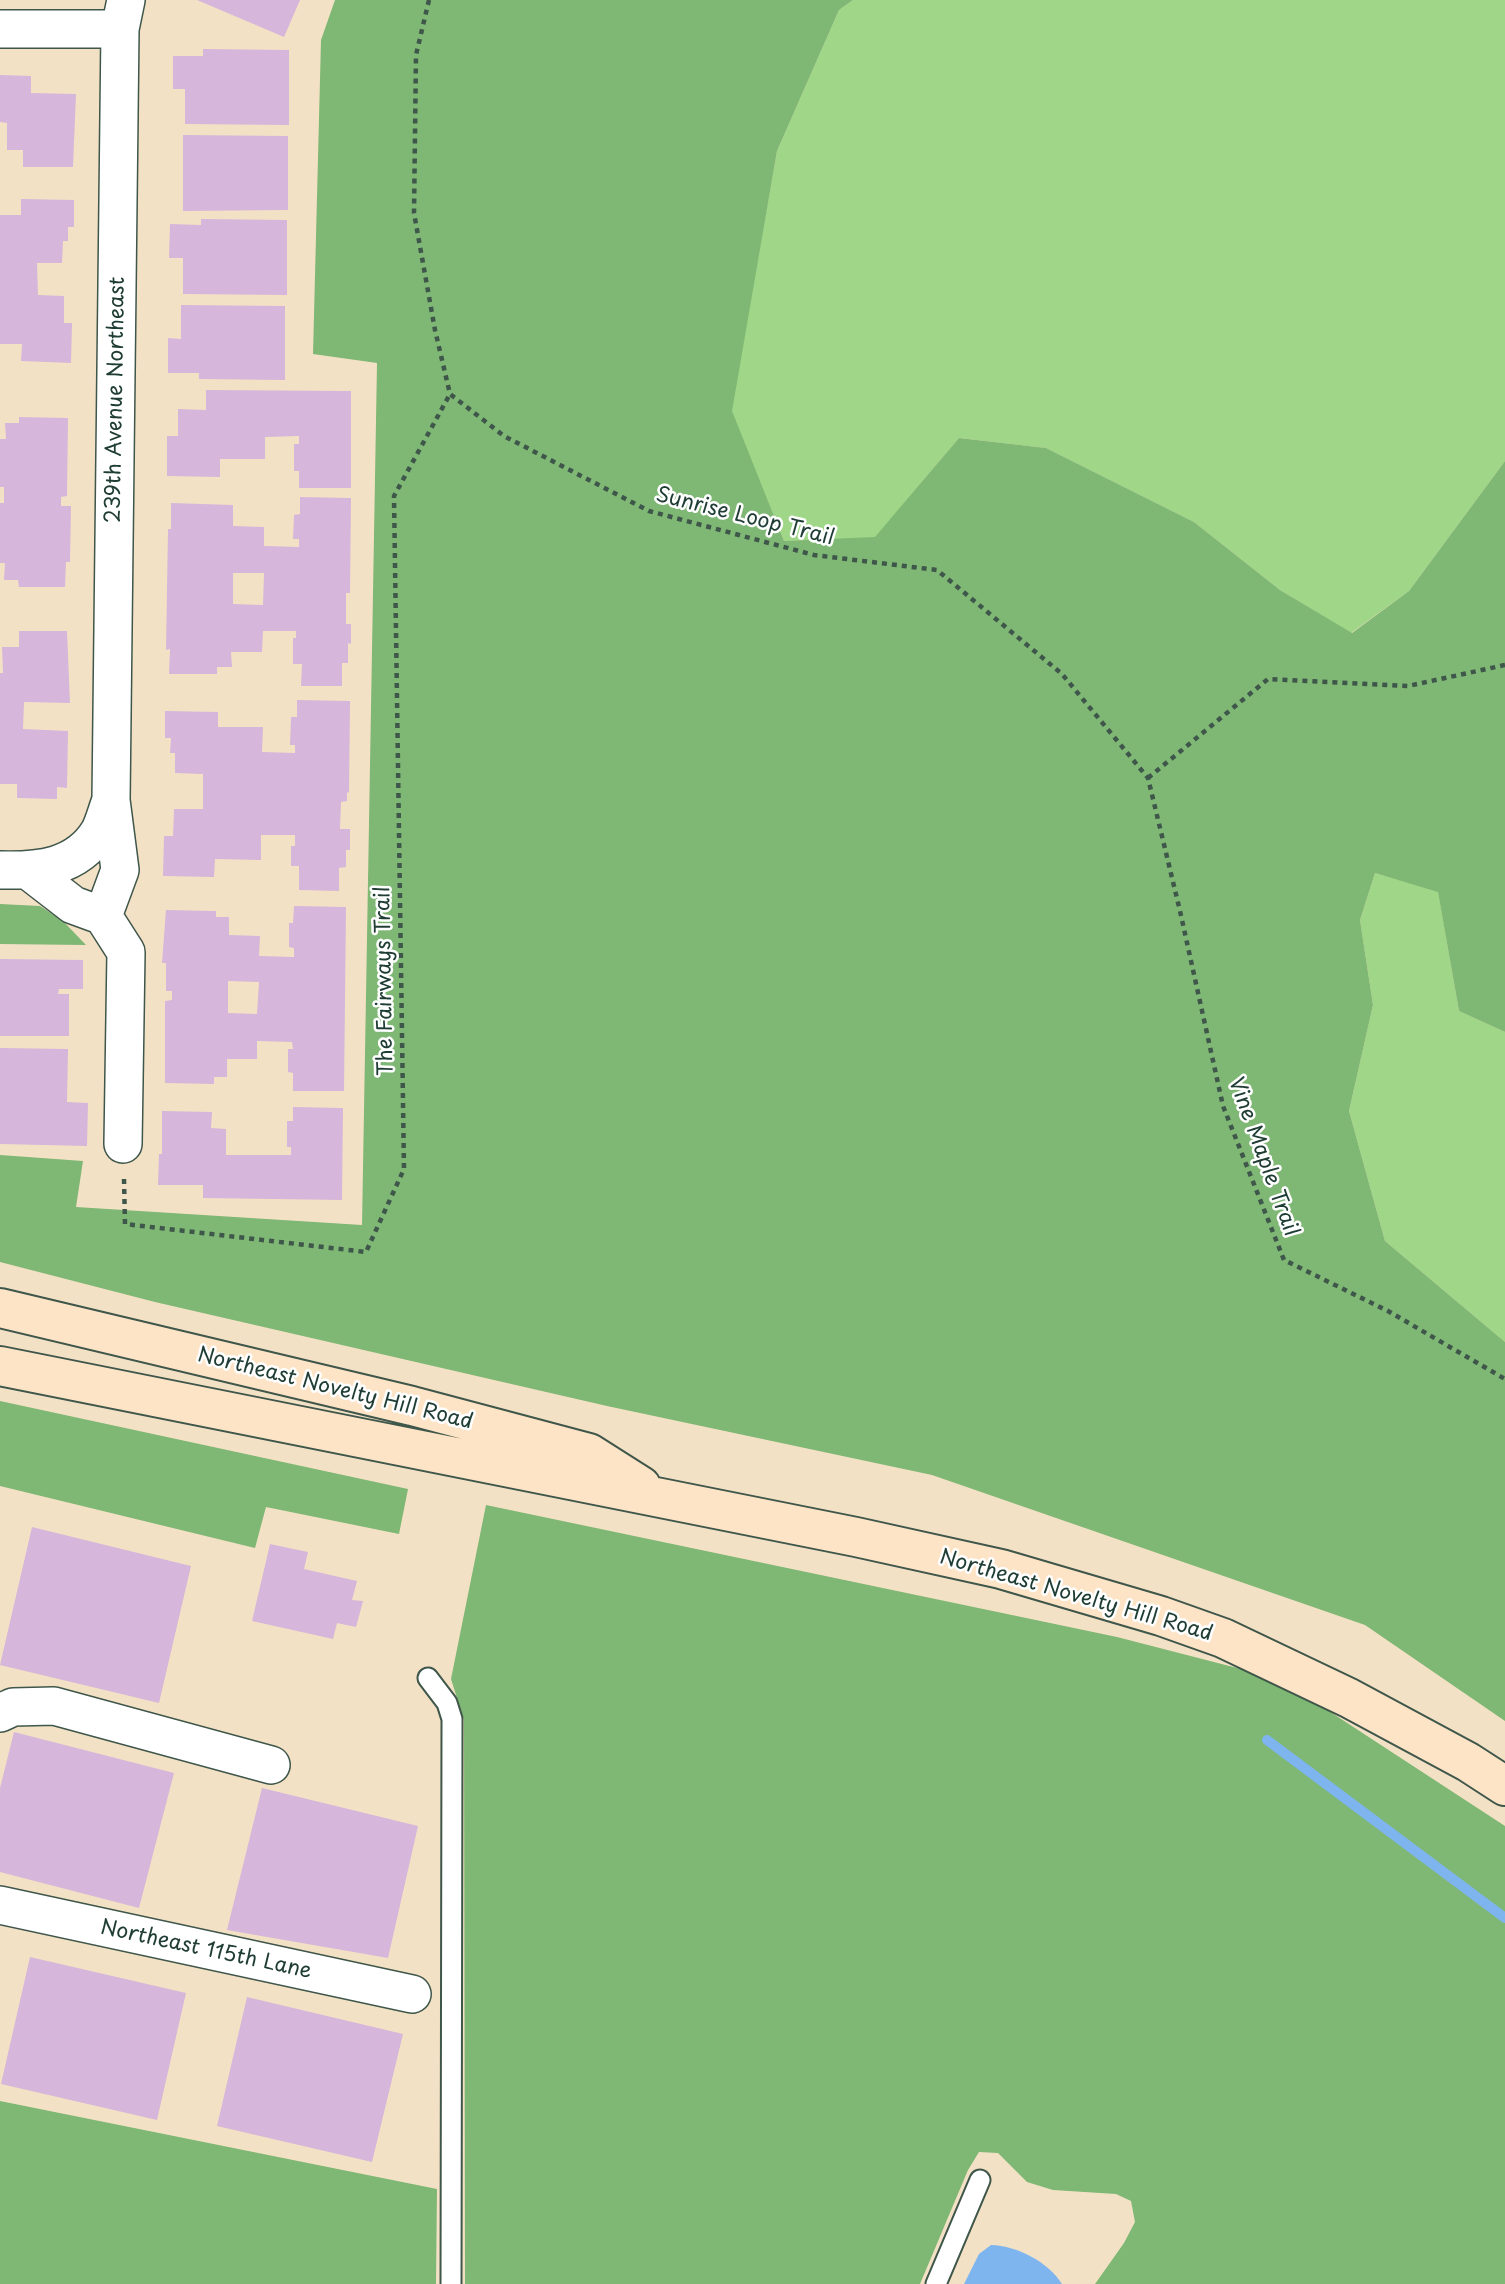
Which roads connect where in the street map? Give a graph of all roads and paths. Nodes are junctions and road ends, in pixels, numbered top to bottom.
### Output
1 (429, 0) edge
2 (123, 15) edge
3 (0, 29) edge
4 (450, 394) junction
5 (1505, 665) edge
6 (1147, 779) junction
7 (111, 800) junction
8 (15, 870) edge
9 (103, 916) junction
10 (123, 1144) joint
11 (0, 1308) edge
12 (0, 1366) edge
13 (1505, 1379) edge
14 (658, 1497) junction
15 (428, 1678) dead end
16 (0, 1713) edge
17 (271, 1765) dead end
18 (1505, 1786) edge
19 (0, 1905) edge
20 (412, 1994) dead end
21 (980, 2180) dead end
22 (451, 2284) edge
23 (936, 2284) edge

1 - 4 path
2 - 3 street
2 - 7 street, 239th Avenue Northeast
4 - 6 path, Sunrise Loop Trail
4 - 10 path, The Fairways Trail
5 - 6 path
6 - 13 path, Vine Maple Trail
7 - 8 street, 239th Avenue Northeast
7 - 9 street, 239th Avenue Northeast
8 - 9 street
9 - 10 street
11 - 14 main road, Northeast Novelty Hill Road
12 - 14 main road, Northeast Novelty Hill Road
14 - 18 main road, Northeast Novelty Hill Road
15 - 22 lane
16 - 17 street
19 - 20 street, Northeast 115th Lane
21 - 23 lane

